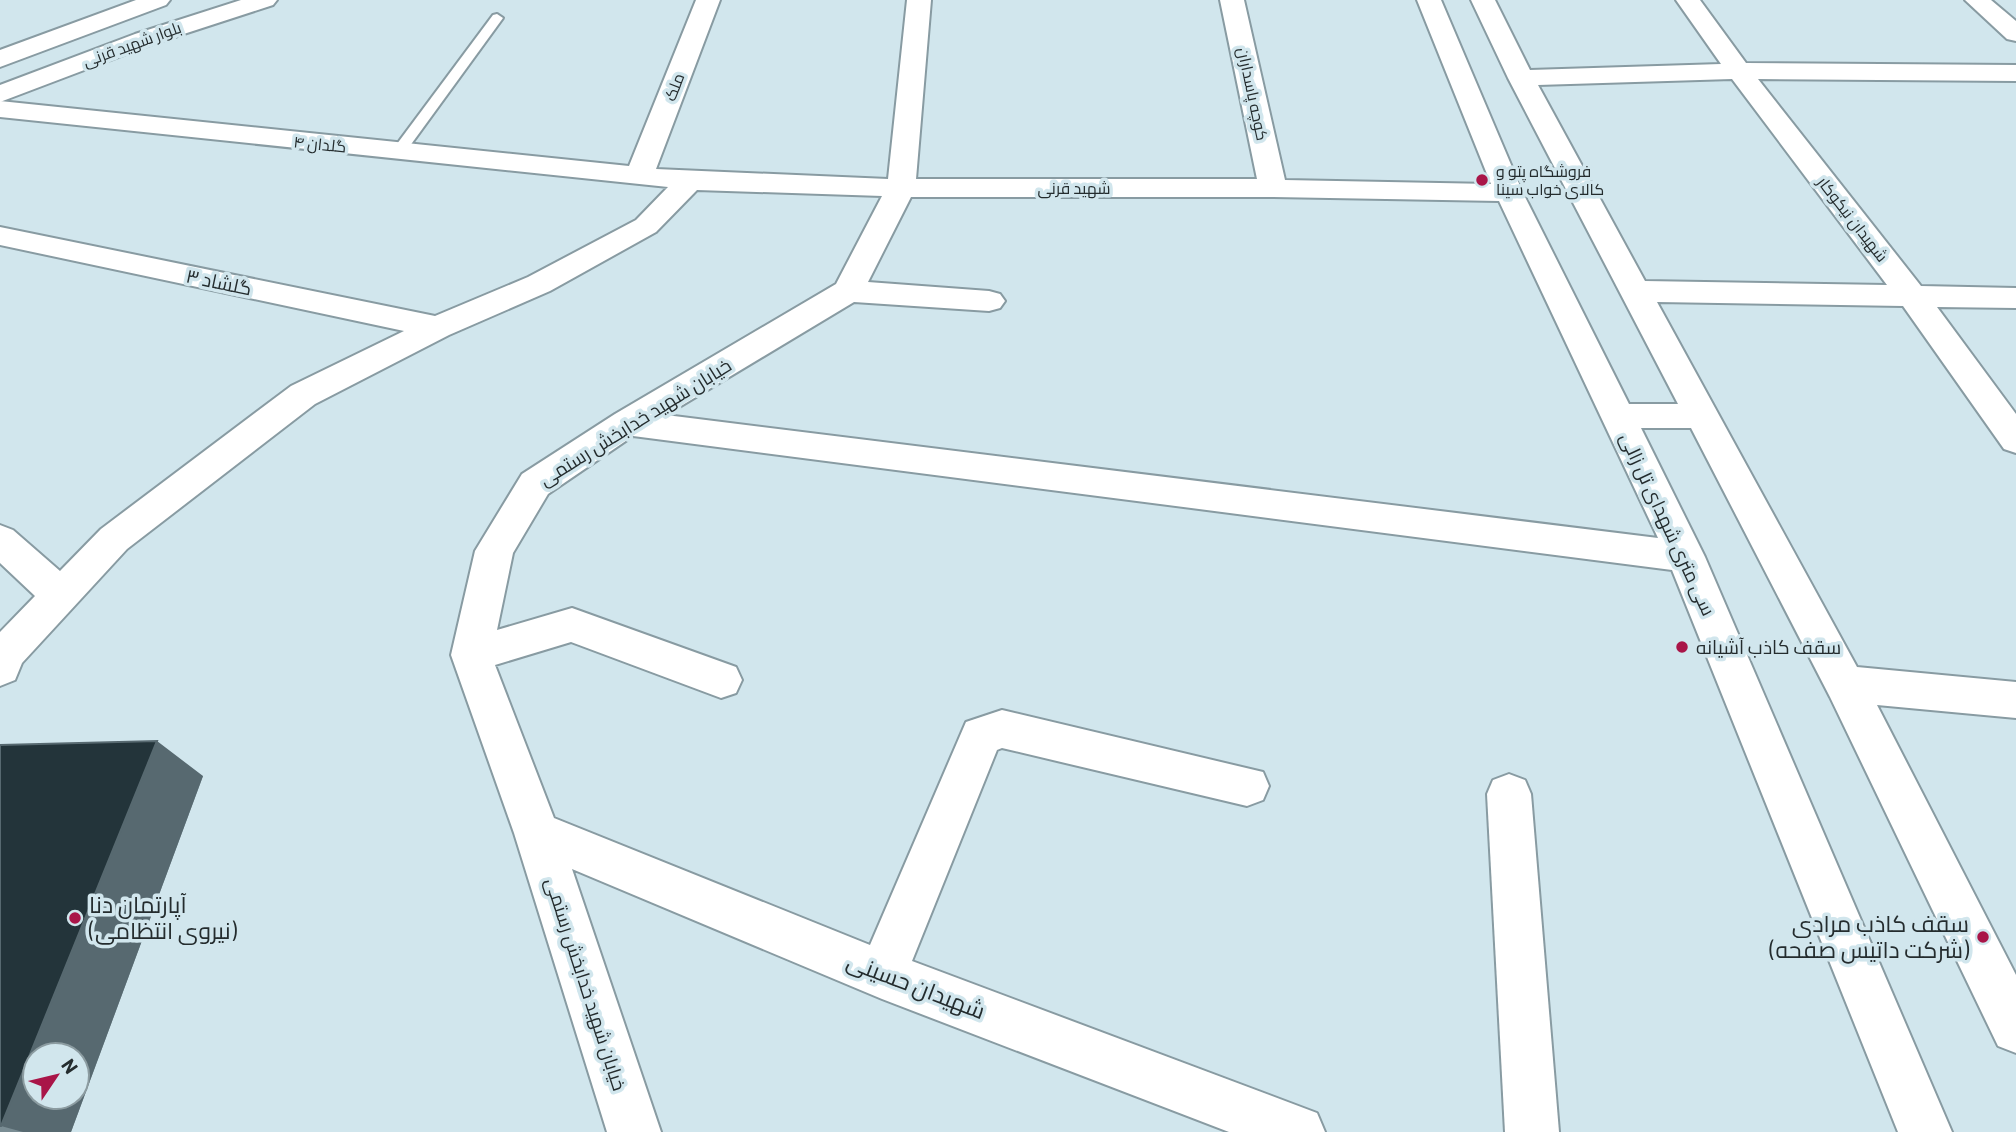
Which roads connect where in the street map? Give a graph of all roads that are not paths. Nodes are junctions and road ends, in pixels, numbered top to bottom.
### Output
1 (158, 0) edge
2 (265, 0) edge
3 (708, 0) edge
4 (919, 0) edge
5 (1233, 0) edge
6 (1688, 0) edge
7 (1977, 0) edge
8 (1430, 1) edge
9 (1483, 1) edge
10 (497, 18) dead end
11 (2016, 34) edge
12 (0, 59) edge
13 (1738, 71) junction
14 (2016, 73) edge
15 (1521, 78) junction
16 (0, 94) edge
17 (0, 109) edge
18 (399, 151) junction
19 (640, 175) junction
20 (690, 181) junction
21 (901, 188) junction
22 (1273, 188) junction
23 (1509, 194) junction
24 (0, 236) edge
25 (848, 291) junction
26 (1636, 291) junction
27 (1912, 296) junction
28 (2016, 298) edge
29 (989, 301) dead end
30 (438, 327) junction
31 (1617, 416) junction
32 (1702, 416) junction
33 (626, 423) junction
34 (2016, 440) edge
35 (0, 540) edge
36 (1686, 558) junction
37 (60, 595) junction
38 (471, 655) junction
39 (0, 668) edge
40 (720, 680) dead end
41 (1845, 684) junction
42 (2016, 700) edge
43 (1247, 786) dead end
44 (1509, 794) dead end
45 (537, 833) junction
46 (882, 974) junction
47 (2016, 1028) edge
48 (634, 1132) edge
49 (1297, 1132) edge
50 (1532, 1132) edge
51 (1925, 1132) edge

1 - 12 street, بلوار شهید قرنی
2 - 16 street, بلوار شهید قرنی
3 - 19 street, ملک
4 - 21 street
5 - 22 street, کوچه پاسداران
6 - 13 street, شهیدان نیکوکار
7 - 11 street
8 - 9 street
8 - 23 street, سی متری شهدای تل زالی
9 - 15 street
10 - 18 lane
13 - 14 street
13 - 15 street
13 - 27 street, شهیدان نیکوکار
15 - 26 street
17 - 18 street, گلدان ۴
18 - 19 street, گلدان ۴
19 - 20 street, شهید قرنی
20 - 21 street, شهید قرنی
20 - 30 street
21 - 22 street, شهید قرنی
21 - 25 street
22 - 23 street, شهید قرنی
23 - 31 street, سی متری شهدای تل زالی
24 - 30 street, گلشاد ۳
25 - 29 street
25 - 33 street, خیابان شهید خدابخش رستمی
26 - 27 street
26 - 32 street
27 - 28 street
27 - 34 street, شهیدان نیکوکار
30 - 37 street
31 - 32 street
31 - 36 street, سی متری شهدای تل زالی
32 - 41 street
33 - 36 street
33 - 38 street, خیابان شهید خدابخش رستمی
35 - 37 street
36 - 51 street, سی متری شهدای تل زالی
37 - 39 street
38 - 40 street
38 - 45 street, خیابان شهید خدابخش رستمی
41 - 42 street
41 - 47 street
43 - 46 street
44 - 50 street
45 - 46 street, شهیدان حسینی
45 - 48 street, خیابان شهید خدابخش رستمی
46 - 49 street, شهیدان حسینی

